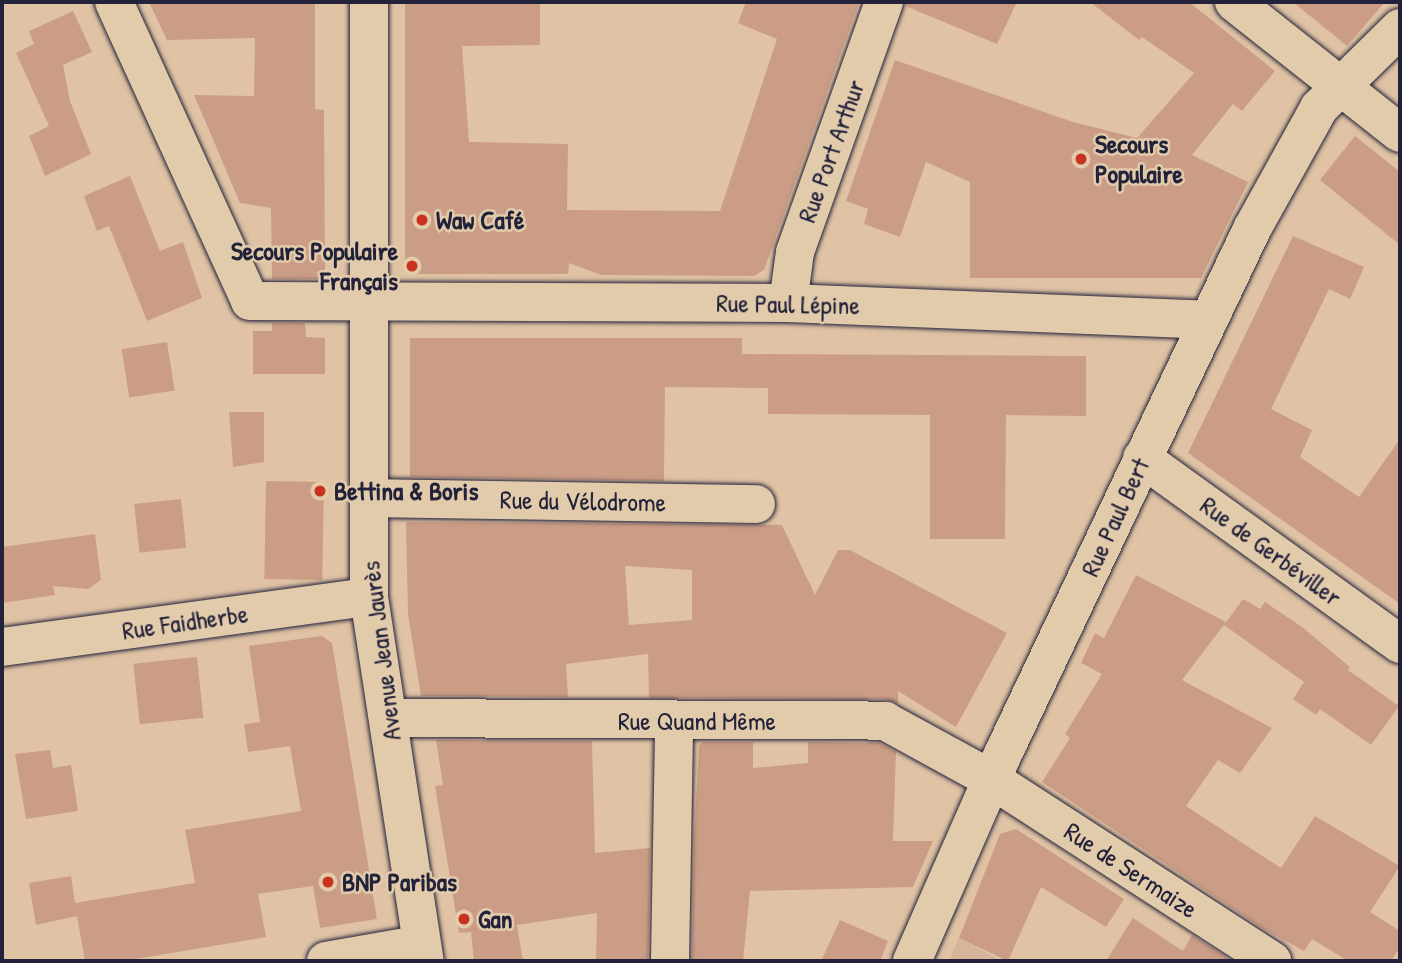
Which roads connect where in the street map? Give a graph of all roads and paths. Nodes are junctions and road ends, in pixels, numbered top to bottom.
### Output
1 (114, 2) edge
2 (369, 2) edge
3 (884, 2) edge
4 (1234, 2) edge
5 (1400, 28) edge
6 (1342, 87) junction
7 (1400, 133) edge
8 (368, 301) junction
9 (788, 303) junction
10 (1208, 320) junction
11 (1142, 458) junction
12 (369, 498) junction
13 (756, 504) dead end
14 (369, 597) junction
15 (1400, 644) edge
16 (2, 647) edge
17 (388, 718) junction
18 (674, 721) junction
19 (991, 779) junction
20 (423, 953) edge
21 (326, 961) edge
22 (670, 961) edge
23 (912, 961) edge
24 (1272, 961) edge

1 - 8 street, Rue Paul Lépine
2 - 8 street, Avenue Jean Jaurès
3 - 9 street, Rue Port Arthur
4 - 6 street
5 - 6 street, Rue Paul Bert
6 - 7 street
6 - 10 street, Rue Paul Bert
8 - 9 street, Rue Paul Lépine
8 - 12 street, Avenue Jean Jaurès
9 - 10 street, Rue Paul Lépine
10 - 11 street, Rue Paul Bert
11 - 15 street, Rue de Gerbéviller
11 - 19 street, Rue Paul Bert
12 - 13 street, Rue du Vélodrome
12 - 14 street, Avenue Jean Jaurès
14 - 16 street, Rue Faidherbe
14 - 17 street, Avenue Jean Jaurès
17 - 18 street, Rue Quand Même
17 - 20 street, Avenue Jean Jaurès
18 - 19 street, Rue Quand Même
18 - 22 street
19 - 23 street, Rue Paul Bert
19 - 24 street, Rue de Sermaize
20 - 21 street

